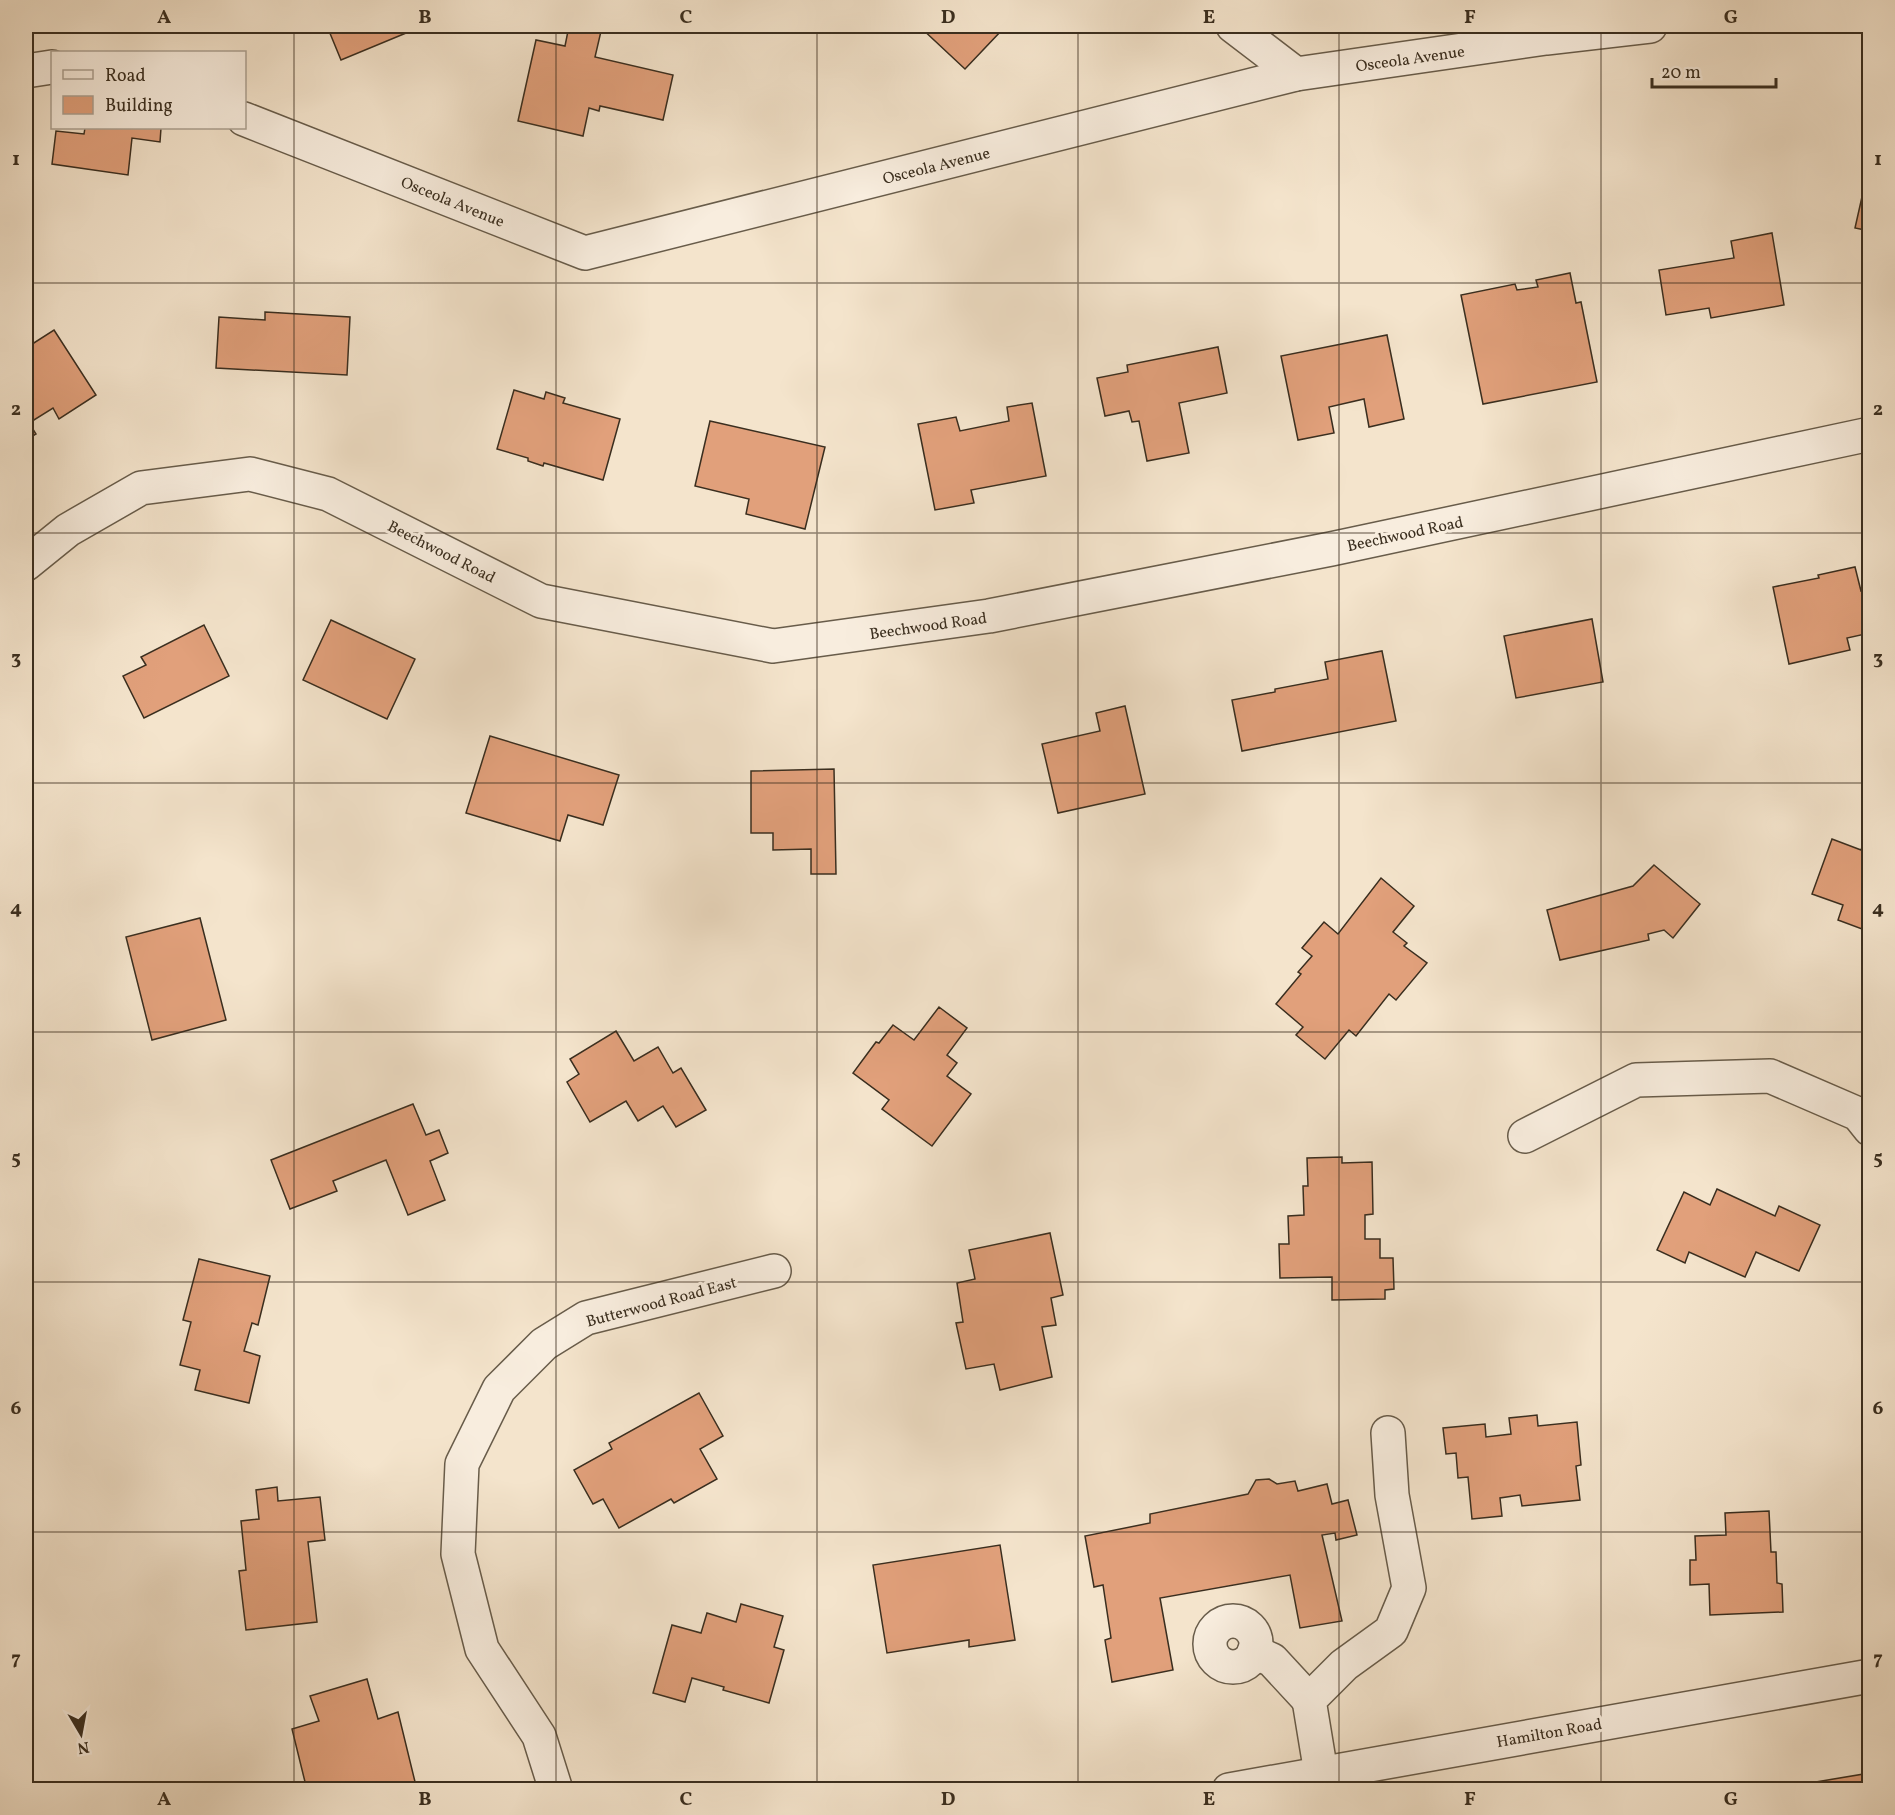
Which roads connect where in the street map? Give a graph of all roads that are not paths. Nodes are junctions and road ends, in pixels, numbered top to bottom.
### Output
1 (1233, 26) edge
2 (1650, 26) edge
3 (51, 67) edge
4 (26, 71) edge
5 (1296, 74) junction
6 (246, 120) edge
7 (1869, 434) edge
8 (26, 564) edge
9 (1869, 1129) edge
10 (1525, 1136) dead end
11 (774, 1271) dead end
12 (1388, 1433) dead end
13 (1254, 1652) dead end
14 (1869, 1676) edge
15 (1309, 1700) junction
16 (1321, 1773) junction
17 (556, 1790) edge
18 (1229, 1790) edge

1 - 5 street
2 - 5 street, Osceola Avenue
3 - 4 street
5 - 6 street, Osceola Avenue
7 - 8 street, Beechwood Road
9 - 10 street
11 - 17 street, Butterwood Road East
12 - 15 street
13 - 15 street
14 - 16 street, Hamilton Road
15 - 16 street
16 - 18 street, Hamilton Road

